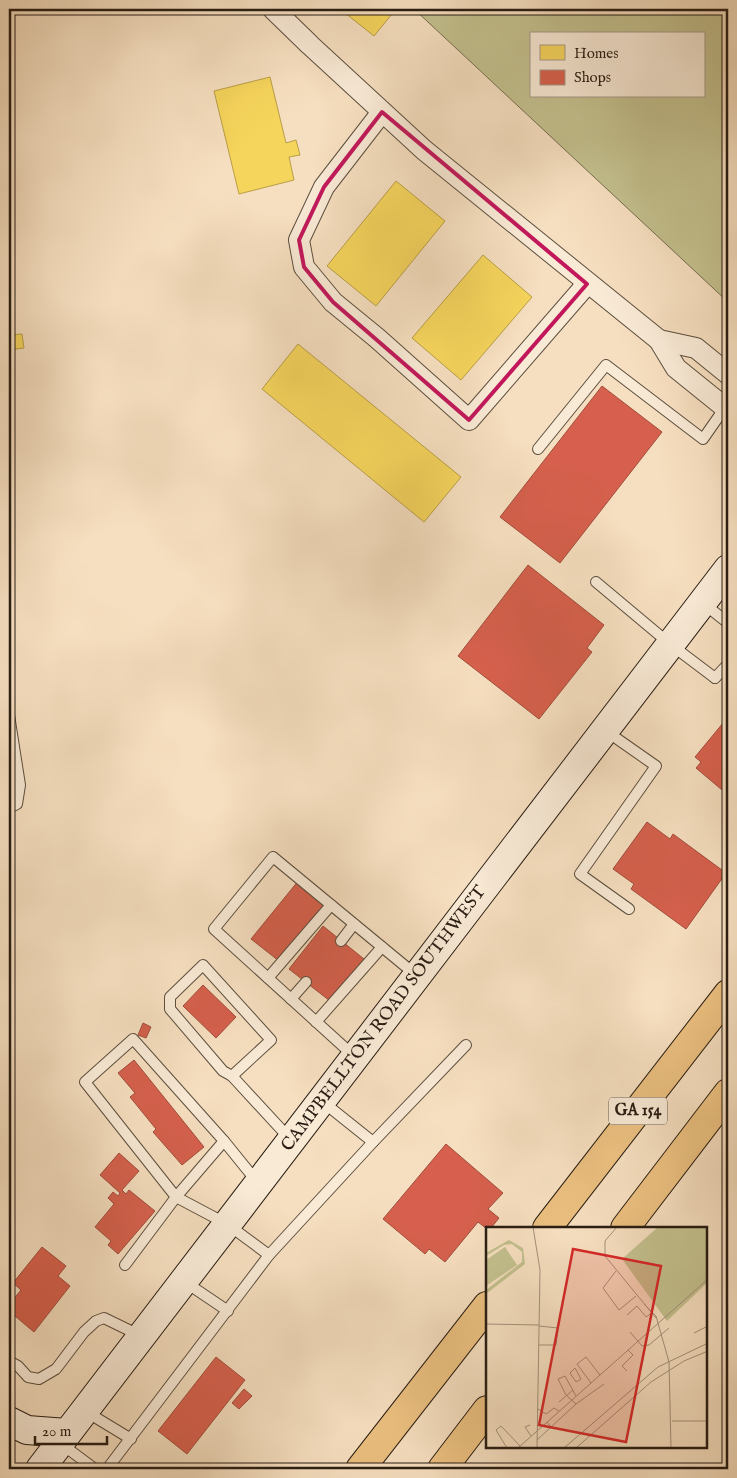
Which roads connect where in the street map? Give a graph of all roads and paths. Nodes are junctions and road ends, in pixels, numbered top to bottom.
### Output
1 (272, 9) edge
2 (382, 112) junction
3 (587, 284) junction
4 (659, 340) junction
5 (728, 374) edge
6 (727, 407) edge
7 (538, 449) dead end
8 (728, 569) edge
9 (596, 582) dead end
10 (702, 603) junction
11 (728, 623) edge
12 (670, 644) junction
13 (728, 664) edge
14 (728, 675) edge
15 (716, 678) junction
16 (9, 715) edge
17 (605, 730) junction
18 (9, 808) edge
19 (331, 905) junction
20 (629, 909) dead end
21 (354, 924) junction
22 (341, 941) dead end
23 (382, 946) junction
24 (417, 976) junction
25 (268, 978) junction
26 (306, 982) dead end
27 (728, 994) edge
28 (291, 999) junction
29 (316, 1022) junction
30 (466, 1045) dead end
31 (355, 1057) junction
32 (232, 1076) junction
33 (728, 1093) edge
34 (323, 1101) junction
35 (292, 1140) junction
36 (224, 1141) junction
37 (372, 1142) junction
38 (259, 1184) junction
39 (176, 1197) junction
40 (227, 1224) junction
41 (548, 1227) edge
42 (626, 1227) edge
43 (269, 1255) junction
44 (125, 1265) dead end
45 (184, 1281) junction
46 (486, 1307) edge
47 (228, 1311) junction
48 (142, 1336) junction
49 (9, 1361) edge
50 (85, 1411) junction
51 (486, 1411) edge
52 (9, 1421) edge
53 (64, 1438) junction
54 (131, 1439) junction
55 (40, 1469) edge
56 (95, 1469) edge
57 (107, 1469) edge
58 (360, 1469) edge
59 (442, 1469) edge

1 - 2 street
2 - 3 street
2 - 3 street
3 - 4 street
4 - 5 street
4 - 6 street
6 - 7 lane
8 - 10 main road, CAMPBELLTON ROAD SOUTHWEST
9 - 12 lane
10 - 11 lane
10 - 12 main road, CAMPBELLTON ROAD SOUTHWEST
12 - 15 lane
12 - 17 main road, CAMPBELLTON ROAD SOUTHWEST
13 - 15 lane
14 - 15 lane
16 - 18 lane
17 - 20 lane
17 - 24 main road, CAMPBELLTON ROAD SOUTHWEST
19 - 21 lane
19 - 25 lane
19 - 25 lane
21 - 22 lane
21 - 23 lane
23 - 24 lane
23 - 29 lane
24 - 31 main road, CAMPBELLTON ROAD SOUTHWEST
25 - 28 lane
26 - 28 lane
27 - 41 highway, GA 154
28 - 29 lane
29 - 31 lane
30 - 37 lane
31 - 34 main road, CAMPBELLTON ROAD SOUTHWEST
32 - 32 lane
32 - 35 lane
33 - 42 highway
34 - 35 main road, CAMPBELLTON ROAD SOUTHWEST
34 - 37 lane
35 - 38 main road, CAMPBELLTON ROAD SOUTHWEST
36 - 38 lane
36 - 39 lane
36 - 39 lane
37 - 43 lane
38 - 40 main road, CAMPBELLTON ROAD SOUTHWEST
39 - 40 lane
39 - 44 lane
40 - 43 lane
40 - 45 main road, CAMPBELLTON ROAD SOUTHWEST
43 - 47 lane
45 - 47 lane
45 - 48 main road, CAMPBELLTON ROAD SOUTHWEST
46 - 58 highway
47 - 54 lane
48 - 49 lane
48 - 50 main road, CAMPBELLTON ROAD SOUTHWEST
50 - 53 main road, CAMPBELLTON ROAD SOUTHWEST
50 - 54 lane
51 - 59 highway
52 - 53 main road
53 - 55 main road, CAMPBELLTON ROAD SOUTHWEST
53 - 56 lane
54 - 57 lane

